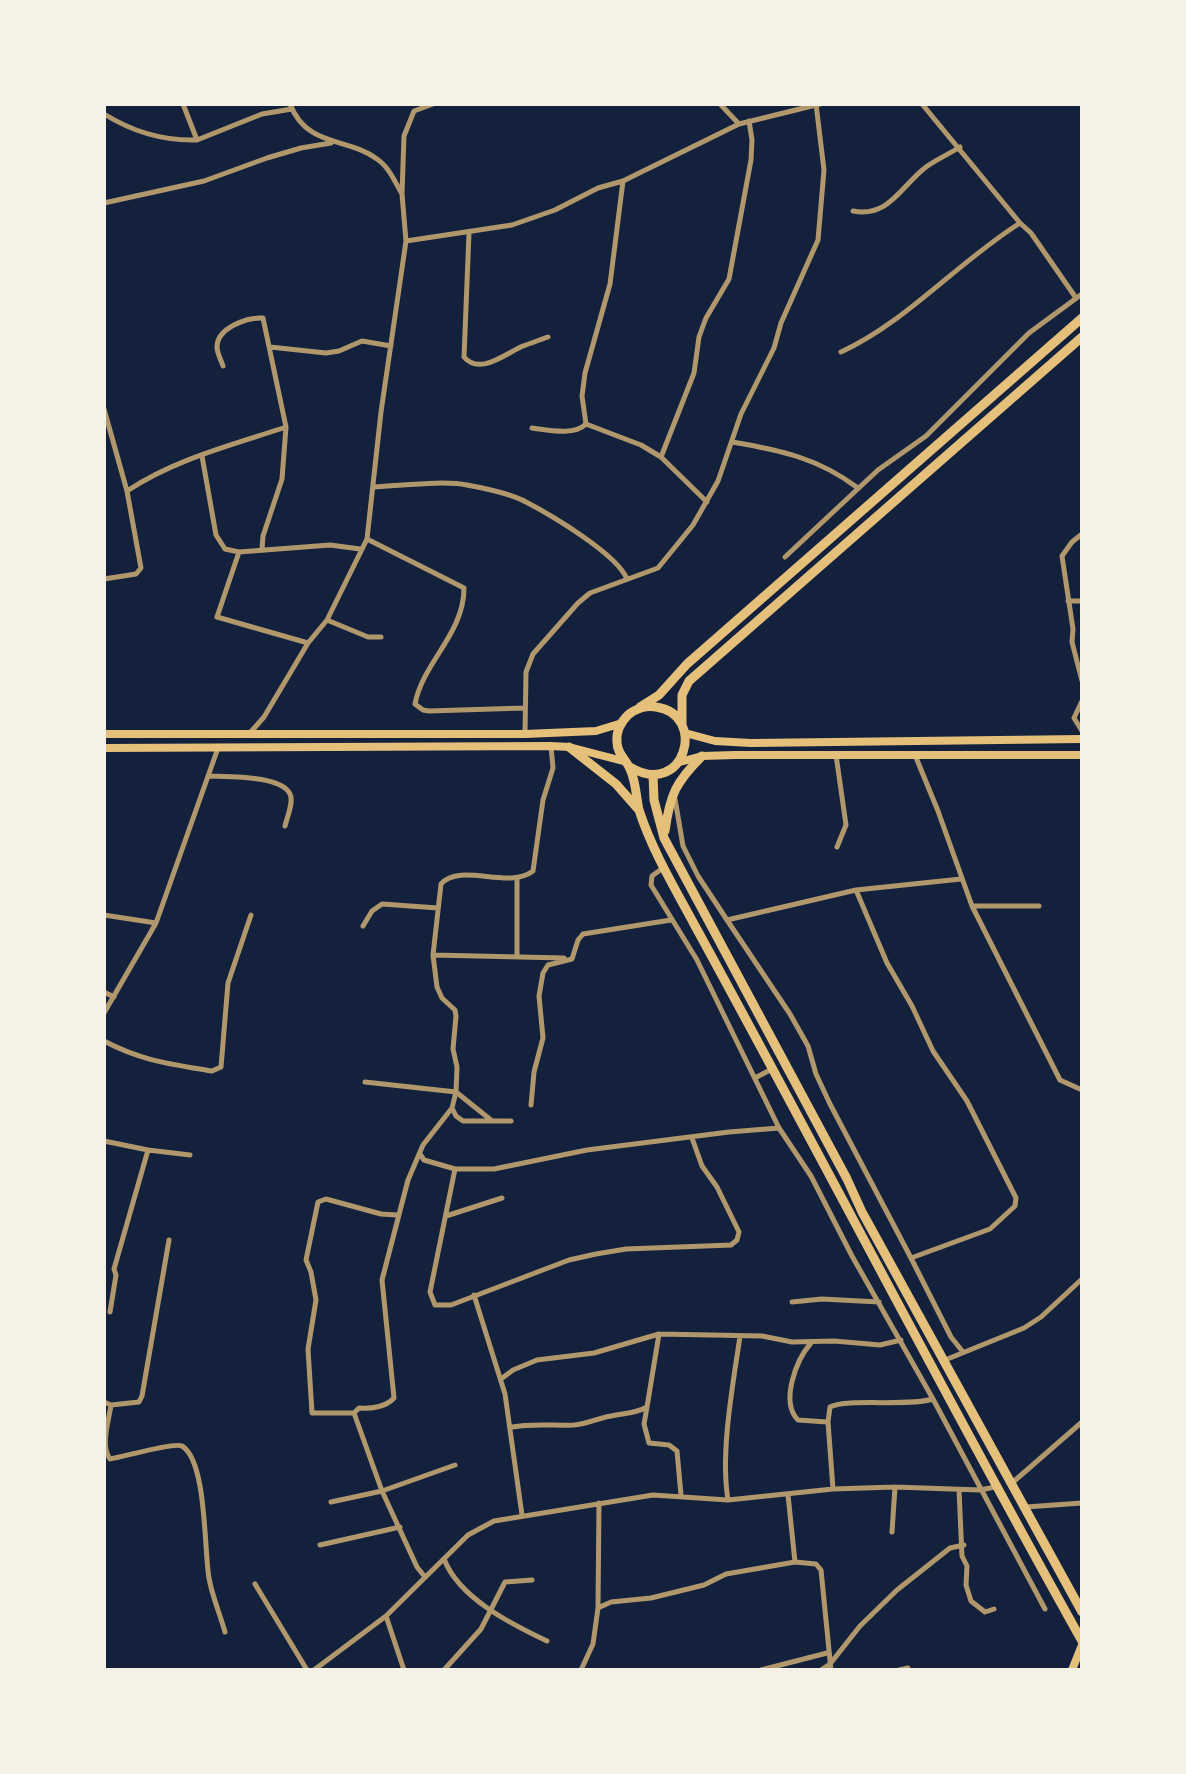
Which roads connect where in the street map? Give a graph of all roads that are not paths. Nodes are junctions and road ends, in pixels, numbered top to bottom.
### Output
1 (183, 104) edge
2 (433, 104) edge
3 (720, 104) edge
4 (922, 104) edge
5 (817, 105) edge
6 (291, 106) edge
7 (414, 108) edge
8 (104, 114) edge
9 (749, 121) junction
10 (739, 124) junction
11 (197, 140) junction
12 (331, 143) junction
13 (960, 147) junction
14 (623, 181) junction
15 (402, 194) junction
16 (104, 203) edge
17 (853, 211) dead end
18 (1020, 223) junction
19 (469, 233) junction
20 (406, 241) junction
21 (1079, 296) edge
22 (1082, 318) edge
23 (548, 337) dead end
24 (1082, 337) edge
25 (391, 346) junction
26 (270, 347) junction
27 (841, 352) dead end
28 (223, 366) dead end
29 (104, 409) edge
30 (586, 424) junction
31 (286, 427) junction
32 (532, 428) dead end
33 (735, 433) junction
34 (732, 442) junction
35 (750, 445) junction
36 (202, 456) junction
37 (661, 457) junction
38 (374, 487) junction
39 (858, 488) junction
40 (127, 491) junction
41 (707, 502) junction
42 (1082, 534) edge
43 (367, 539) junction
44 (262, 549) junction
45 (360, 549) junction
46 (239, 552) junction
47 (785, 557) dead end
48 (104, 579) edge
49 (627, 579) junction
50 (1068, 601) junction
51 (1082, 601) edge
52 (327, 620) junction
53 (381, 637) dead end
54 (308, 643) junction
55 (1082, 681) edge
56 (1082, 701) edge
57 (524, 708) junction
58 (635, 710) junction
59 (622, 723) junction
60 (683, 729) junction
61 (1082, 731) edge
62 (104, 734) edge
63 (249, 734) junction
64 (525, 734) junction
65 (1082, 739) edge
66 (551, 746) junction
67 (569, 747) junction
68 (104, 748) edge
69 (218, 748) junction
70 (915, 754) junction
71 (836, 755) junction
72 (1082, 755) edge
73 (702, 756) junction
74 (680, 762) junction
75 (626, 764) junction
76 (653, 775) junction
77 (208, 776) junction
78 (673, 790) junction
79 (640, 811) junction
80 (285, 826) dead end
81 (664, 838) junction
82 (837, 847) dead end
83 (663, 868) junction
84 (517, 878) junction
85 (961, 879) junction
86 (856, 890) junction
87 (972, 906) junction
88 (1039, 906) dead end
89 (438, 908) junction
90 (104, 915) edge
91 (251, 915) dead end
92 (671, 920) junction
93 (727, 920) junction
94 (156, 923) junction
95 (363, 926) dead end
96 (433, 955) junction
97 (517, 957) junction
98 (572, 959) junction
99 (104, 992) edge
100 (114, 997) junction
101 (104, 1013) edge
102 (104, 1041) edge
103 (773, 1068) junction
104 (755, 1078) junction
105 (365, 1082) dead end
106 (1082, 1090) edge
107 (456, 1092) junction
108 (531, 1105) dead end
109 (452, 1108) junction
110 (491, 1120) junction
111 (511, 1121) dead end
112 (779, 1128) junction
113 (692, 1138) junction
114 (104, 1141) edge
115 (423, 1145) junction
116 (148, 1150) junction
117 (419, 1153) junction
118 (190, 1155) dead end
119 (424, 1160) junction
120 (455, 1169) junction
121 (847, 1179) junction
122 (835, 1188) junction
123 (502, 1198) dead end
124 (397, 1215) junction
125 (445, 1217) junction
126 (169, 1240) dead end
127 (911, 1258) junction
128 (1082, 1279) edge
129 (474, 1295) junction
130 (792, 1302) dead end
131 (879, 1302) junction
132 (110, 1312) dead end
133 (659, 1334) junction
134 (740, 1336) junction
135 (901, 1340) junction
136 (811, 1342) junction
137 (963, 1352) junction
138 (944, 1360) junction
139 (501, 1379) junction
140 (933, 1399) junction
141 (107, 1403) edge
142 (647, 1407) junction
143 (354, 1413) junction
144 (828, 1422) junction
145 (1082, 1422) edge
146 (512, 1427) junction
147 (455, 1465) dead end
148 (1012, 1483) junction
149 (895, 1487) junction
150 (995, 1487) junction
151 (833, 1489) junction
152 (959, 1490) junction
153 (980, 1490) junction
154 (382, 1491) junction
155 (681, 1495) junction
156 (788, 1495) junction
157 (728, 1500) junction
158 (331, 1502) dead end
159 (599, 1503) junction
160 (1082, 1503) edge
161 (1025, 1507) junction
162 (522, 1515) junction
163 (400, 1527) junction
164 (892, 1532) dead end
165 (320, 1545) dead end
166 (964, 1545) junction
167 (444, 1558) junction
168 (795, 1562) junction
169 (425, 1577) junction
170 (532, 1580) dead end
171 (255, 1584) dead end
172 (598, 1589) junction
173 (611, 1602) junction
174 (598, 1608) junction
175 (994, 1609) dead end
176 (1045, 1609) dead end
177 (491, 1612) junction
178 (1082, 1612) edge
179 (386, 1616) junction
180 (225, 1632) dead end
181 (547, 1641) dead end
182 (1082, 1643) edge
183 (827, 1653) junction
184 (830, 1667) edge
185 (908, 1668) dead end
186 (307, 1670) edge
187 (314, 1670) edge
188 (404, 1670) edge
189 (444, 1670) edge
190 (581, 1670) edge
191 (761, 1670) edge
192 (821, 1670) edge
193 (899, 1670) edge
194 (1072, 1670) edge

1 - 11 street
2 - 7 street
3 - 10 street
4 - 13 street
5 - 9 street
5 - 33 street
6 - 11 street
6 - 12 street
7 - 15 street
8 - 11 street
9 - 10 street
9 - 37 street
10 - 14 street
12 - 15 street
12 - 16 street
13 - 17 street
13 - 18 street
14 - 19 street
14 - 30 street
15 - 20 street
18 - 21 street
18 - 27 street
19 - 20 street
19 - 23 street
20 - 25 street
21 - 39 street
22 - 58 highway
24 - 60 highway
25 - 26 street
25 - 38 street
26 - 28 street
26 - 31 street
29 - 40 street
30 - 32 street
30 - 37 street
31 - 36 street
31 - 44 street
33 - 34 street
33 - 35 street
34 - 35 street
34 - 41 street
35 - 39 street
36 - 40 street
36 - 46 street
37 - 41 street
38 - 43 street
38 - 49 street
39 - 47 street
40 - 48 street
41 - 49 street
42 - 50 street
43 - 45 street
43 - 57 street
44 - 45 street
44 - 46 street
45 - 52 street
46 - 54 street
49 - 57 street
50 - 51 street
50 - 55 street
52 - 53 street
52 - 54 street
54 - 63 street
56 - 61 street
57 - 64 street
58 - 59 highway
58 - 60 highway
59 - 64 main road
59 - 75 highway
60 - 65 main road
60 - 74 highway
62 - 63 main road
63 - 64 main road
66 - 67 main road
66 - 69 main road
66 - 84 street
67 - 75 main road
67 - 79 highway
68 - 69 main road
69 - 77 street
70 - 71 main road
70 - 72 main road
70 - 85 street
71 - 73 main road
71 - 82 street
73 - 74 main road
73 - 78 highway
74 - 76 highway
75 - 76 highway
75 - 79 highway
76 - 81 highway
77 - 80 street
77 - 94 street
78 - 81 highway
78 - 93 street
79 - 83 highway
81 - 121 highway
83 - 92 street
83 - 103 highway
84 - 89 street
84 - 97 street
85 - 86 street
85 - 87 street
86 - 93 street
86 - 127 street
87 - 88 street
87 - 106 street
89 - 95 street
89 - 96 street
90 - 94 street
91 - 102 street
92 - 98 street
92 - 104 street
93 - 127 street
94 - 100 street
96 - 97 street
96 - 107 street
97 - 98 street
98 - 108 street
99 - 100 street
100 - 101 street
103 - 104 street
103 - 122 highway
104 - 112 street
105 - 107 street
107 - 109 street
107 - 110 street
109 - 110 street
109 - 115 street
110 - 111 street
112 - 113 street
112 - 131 street
113 - 120 street
113 - 129 street
114 - 116 street
115 - 117 street
115 - 119 street
116 - 118 street
116 - 132 street
117 - 119 street
117 - 124 street
119 - 120 street
120 - 125 street
121 - 122 highway
121 - 138 highway
122 - 150 highway
123 - 125 street
124 - 143 street
124 - 143 street
125 - 129 street
126 - 141 street
127 - 137 street
128 - 137 street
129 - 139 street
130 - 131 street
131 - 135 street
133 - 134 street
133 - 139 street
133 - 142 street
134 - 136 street
134 - 157 street
135 - 136 street
135 - 140 street
136 - 144 street
137 - 138 street
138 - 148 highway
139 - 146 street
140 - 144 street
140 - 153 street
141 - 180 street
142 - 146 street
142 - 155 street
143 - 154 street
144 - 151 street
145 - 148 street
146 - 162 street
147 - 154 street
148 - 161 highway
149 - 151 street
149 - 152 street
149 - 164 street
150 - 153 street
150 - 182 highway
151 - 156 street
152 - 153 street
152 - 166 street
153 - 176 street
154 - 158 street
154 - 163 street
155 - 157 street
155 - 159 street
156 - 157 street
156 - 168 street
159 - 162 street
159 - 172 street
160 - 161 street
161 - 178 highway
162 - 167 street
163 - 165 street
163 - 169 street
166 - 175 street
166 - 184 street
167 - 169 street
167 - 177 street
168 - 173 street
168 - 183 street
169 - 179 street
170 - 177 street
171 - 186 street
172 - 173 street
172 - 174 street
173 - 174 street
174 - 190 street
177 - 181 street
177 - 189 street
179 - 187 street
179 - 188 street
182 - 194 main road
183 - 184 street
183 - 191 street
184 - 192 street
185 - 193 street

